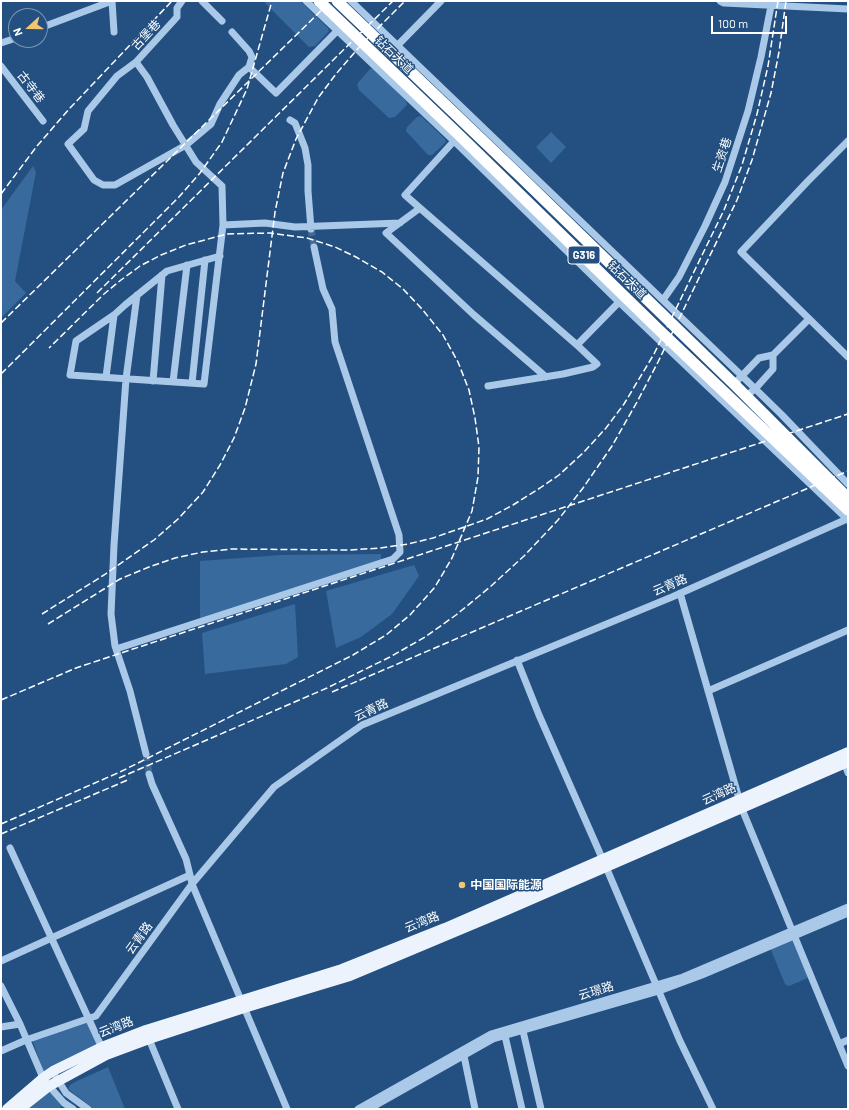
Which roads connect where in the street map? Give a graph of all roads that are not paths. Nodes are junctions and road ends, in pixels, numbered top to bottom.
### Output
1 (112, 1) edge
2 (182, 1) edge
3 (202, 1) edge
4 (306, 1) edge
5 (319, 1) edge
6 (337, 1) edge
7 (351, 1) edge
8 (441, 1) edge
9 (723, 2) edge
10 (770, 6) junction
11 (848, 9) edge
12 (222, 21) dead end
13 (48, 25) edge
14 (337, 31) junction
15 (114, 32) dead end
16 (232, 32) dead end
17 (394, 49) junction
18 (136, 62) junction
19 (1, 66) edge
20 (249, 67) junction
21 (427, 81) junction
22 (290, 120) dead end
23 (43, 121) dead end
24 (445, 127) junction
25 (454, 141) junction
26 (848, 141) edge
27 (186, 145) junction
28 (509, 189) junction
29 (420, 208) junction
30 (400, 223) junction
31 (223, 225) junction
32 (311, 228) junction
33 (314, 248) tunnel mouth
34 (220, 256) junction
35 (205, 260) junction
36 (186, 265) junction
37 (162, 275) junction
38 (137, 295) junction
39 (622, 299) junction
40 (663, 300) junction
41 (114, 315) junction
42 (808, 320) junction
43 (577, 345) junction
44 (773, 355) junction
45 (848, 357) edge
46 (742, 376) junction
47 (546, 377) junction
48 (106, 378) junction
49 (126, 379) junction
50 (153, 380) junction
51 (173, 382) junction
52 (192, 383) junction
53 (734, 384) junction
54 (488, 386) dead end
55 (755, 389) junction
56 (746, 396) junction
57 (836, 472) junction
58 (848, 484) edge
59 (848, 492) edge
60 (848, 498) edge
61 (848, 515) edge
62 (680, 593) junction
63 (848, 630) edge
64 (116, 649) junction
65 (517, 660) junction
66 (708, 691) junction
67 (848, 752) edge
68 (146, 754) tunnel mouth
69 (847, 766) edge
70 (149, 774) tunnel mouth
71 (741, 804) junction
72 (10, 848) dead end
73 (605, 863) junction
74 (190, 875) junction
75 (192, 884) junction
76 (848, 907) edge
77 (848, 913) edge
78 (793, 933) junction
79 (52, 938) junction
80 (1, 961) edge
81 (1, 986) edge
82 (658, 988) junction
83 (243, 1004) junction
84 (88, 1018) junction
85 (20, 1024) junction
86 (1, 1027) edge
87 (522, 1031) junction
88 (505, 1036) junction
89 (149, 1039) junction
90 (26, 1040) junction
91 (848, 1040) edge
92 (839, 1044) junction
93 (1, 1051) edge
94 (104, 1051) junction
95 (464, 1056) junction
96 (848, 1066) edge
97 (71, 1073) junction
98 (51, 1079) junction
99 (64, 1090) junction
100 (57, 1095) junction
101 (35, 1097) junction
102 (7, 1109) edge
103 (20, 1109) edge
104 (73, 1109) edge
105 (88, 1109) edge
106 (178, 1109) edge
107 (287, 1109) edge
108 (358, 1109) edge
109 (369, 1109) edge
110 (475, 1109) edge
111 (522, 1109) edge
112 (541, 1109) edge
113 (713, 1109) edge

1 - 13 street
1 - 15 street
2 - 18 street, 古堡巷
3 - 12 street
4 - 14 street
5 - 24 highway, 钻石大道 / G316
6 - 17 highway, 钻石大道 / G316
7 - 17 street
8 - 17 street
9 - 10 street
10 - 11 street
10 - 40 street, 生资巷
14 - 20 street
14 - 24 street
16 - 20 street
17 - 21 highway, 钻石大道 / G316
18 - 27 street
18 - 27 street, 古堡巷
19 - 23 street, 古寺巷
20 - 27 street
21 - 40 street
21 - 53 highway, 钻石大道 / G316
22 - 32 street
24 - 25 street
24 - 28 highway, 钻石大道 / G316
25 - 28 street
25 - 29 street
26 - 42 street
27 - 31 street
28 - 39 highway, 钻石大道 / G316
29 - 30 street
29 - 43 street
30 - 32 street
30 - 47 street
31 - 32 street
31 - 34 street
33 - 64 street
34 - 35 street
34 - 52 street
35 - 36 street
35 - 52 street
36 - 37 street
36 - 51 street
37 - 38 street
37 - 50 street
38 - 41 street
38 - 49 street
39 - 43 street
39 - 61 highway, 钻石大道 / G316
39 - 61 street
40 - 46 street
41 - 48 street
41 - 48 street
42 - 44 street
42 - 45 street
43 - 47 street
44 - 46 street
44 - 55 street
46 - 53 street
46 - 55 street
47 - 54 street
48 - 49 street
49 - 50 street
49 - 64 street
50 - 51 street
51 - 52 street
53 - 56 highway, 钻石大道 / G316
55 - 56 street
55 - 57 street
56 - 60 highway, 钻石大道 / G316
57 - 58 street
57 - 59 street
61 - 62 street, 云青路
62 - 65 street, 云青路
62 - 66 street
63 - 66 street
64 - 68 street
65 - 73 street
65 - 75 street, 云青路
66 - 71 street
67 - 71 main road, 云湾路
69 - 71 main road, 云湾路
70 - 74 street
71 - 73 main road, 云湾路
71 - 78 street
72 - 79 street
73 - 82 street
73 - 83 main road, 云湾路
74 - 75 street
74 - 79 street
75 - 83 street
75 - 84 street, 云青路
76 - 78 street, 云璟路
77 - 78 street, 云璟路
78 - 82 street, 云璟路
78 - 92 street
79 - 80 street
79 - 84 street
81 - 85 street
82 - 87 street, 云璟路
82 - 108 street, 云璟路
82 - 113 street
83 - 89 main road, 云湾路
83 - 94 main road, 云湾路
83 - 107 street
84 - 90 street, 云青路
84 - 94 street
85 - 86 street
85 - 90 street
87 - 88 street, 云璟路
87 - 112 street
88 - 95 street, 云璟路
88 - 111 street
89 - 94 main road, 云湾路
89 - 106 street
90 - 93 street, 云青路
90 - 98 street
91 - 92 street
92 - 96 street
94 - 97 main road, 云湾路
94 - 98 main road, 云湾路
95 - 109 street, 云璟路
95 - 110 street
97 - 98 main road, 云湾路
97 - 99 street
98 - 99 street
98 - 100 street
98 - 101 main road, 云湾路
98 - 102 main road, 云湾路
99 - 105 street
100 - 101 street
100 - 104 street
101 - 103 main road, 云湾路

